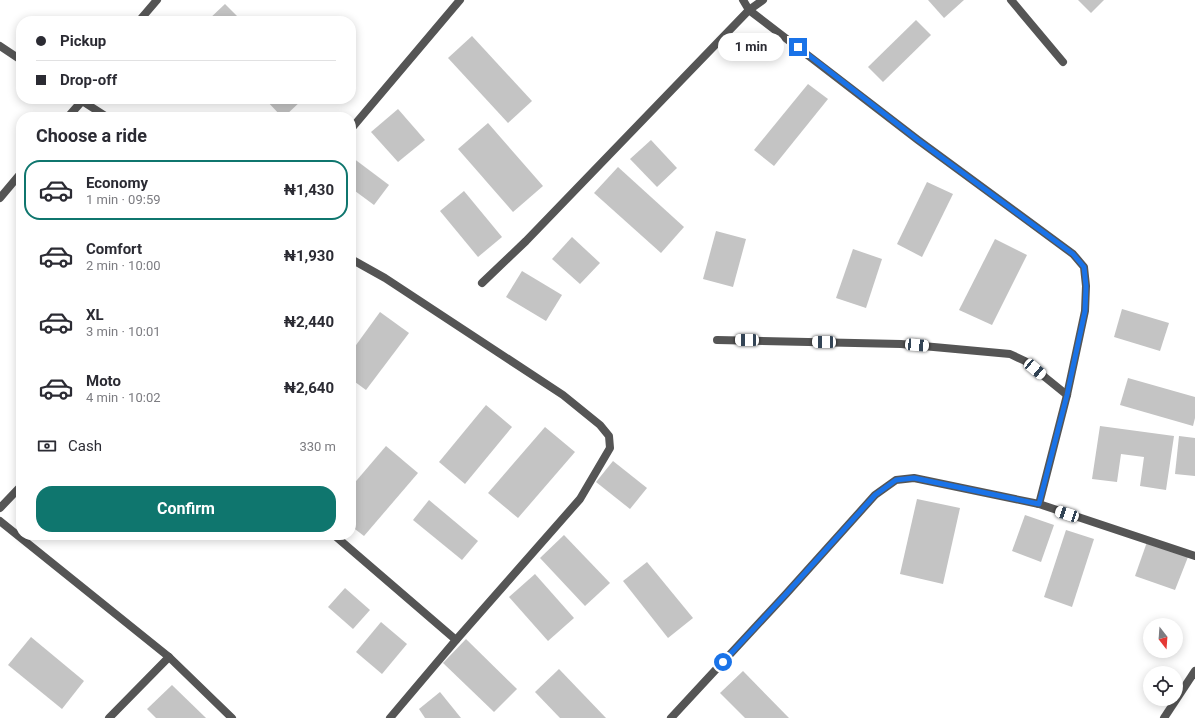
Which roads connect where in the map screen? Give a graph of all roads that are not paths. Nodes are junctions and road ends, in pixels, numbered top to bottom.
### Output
1 (157, 0) edge
2 (460, 0) edge
3 (743, 0) edge
4 (762, 0) edge
5 (1011, 0) edge
6 (749, 10) junction
7 (143, 16) edge
8 (0, 46) edge
9 (16, 57) edge
10 (1063, 62) dead end
11 (78, 104) edge
12 (87, 104) edge
13 (72, 112) edge
14 (99, 112) edge
15 (356, 123) edge
16 (16, 179) edge
17 (0, 198) edge
18 (356, 262) edge
19 (482, 283) dead end
20 (716, 340) dead end
21 (1067, 395) junction
22 (16, 491) edge
23 (1039, 504) junction
24 (0, 508) edge
25 (0, 521) edge
26 (16, 534) edge
27 (24, 540) edge
28 (340, 540) edge
29 (1195, 556) edge
30 (456, 640) junction
31 (169, 656) junction
32 (1195, 671) edge
33 (109, 718) edge
34 (232, 718) edge
35 (390, 718) edge
36 (671, 718) edge
37 (1164, 718) edge

1 - 7 street
2 - 15 street
3 - 6 street
4 - 6 street
5 - 10 street
6 - 19 street
6 - 21 street
8 - 9 street
11 - 13 street
12 - 14 street
16 - 17 street
18 - 30 street
20 - 21 street
21 - 23 street
22 - 24 street
23 - 29 street
23 - 36 street
25 - 26 street
27 - 31 street
28 - 30 street
30 - 35 street
31 - 33 street
31 - 34 street
32 - 37 street

